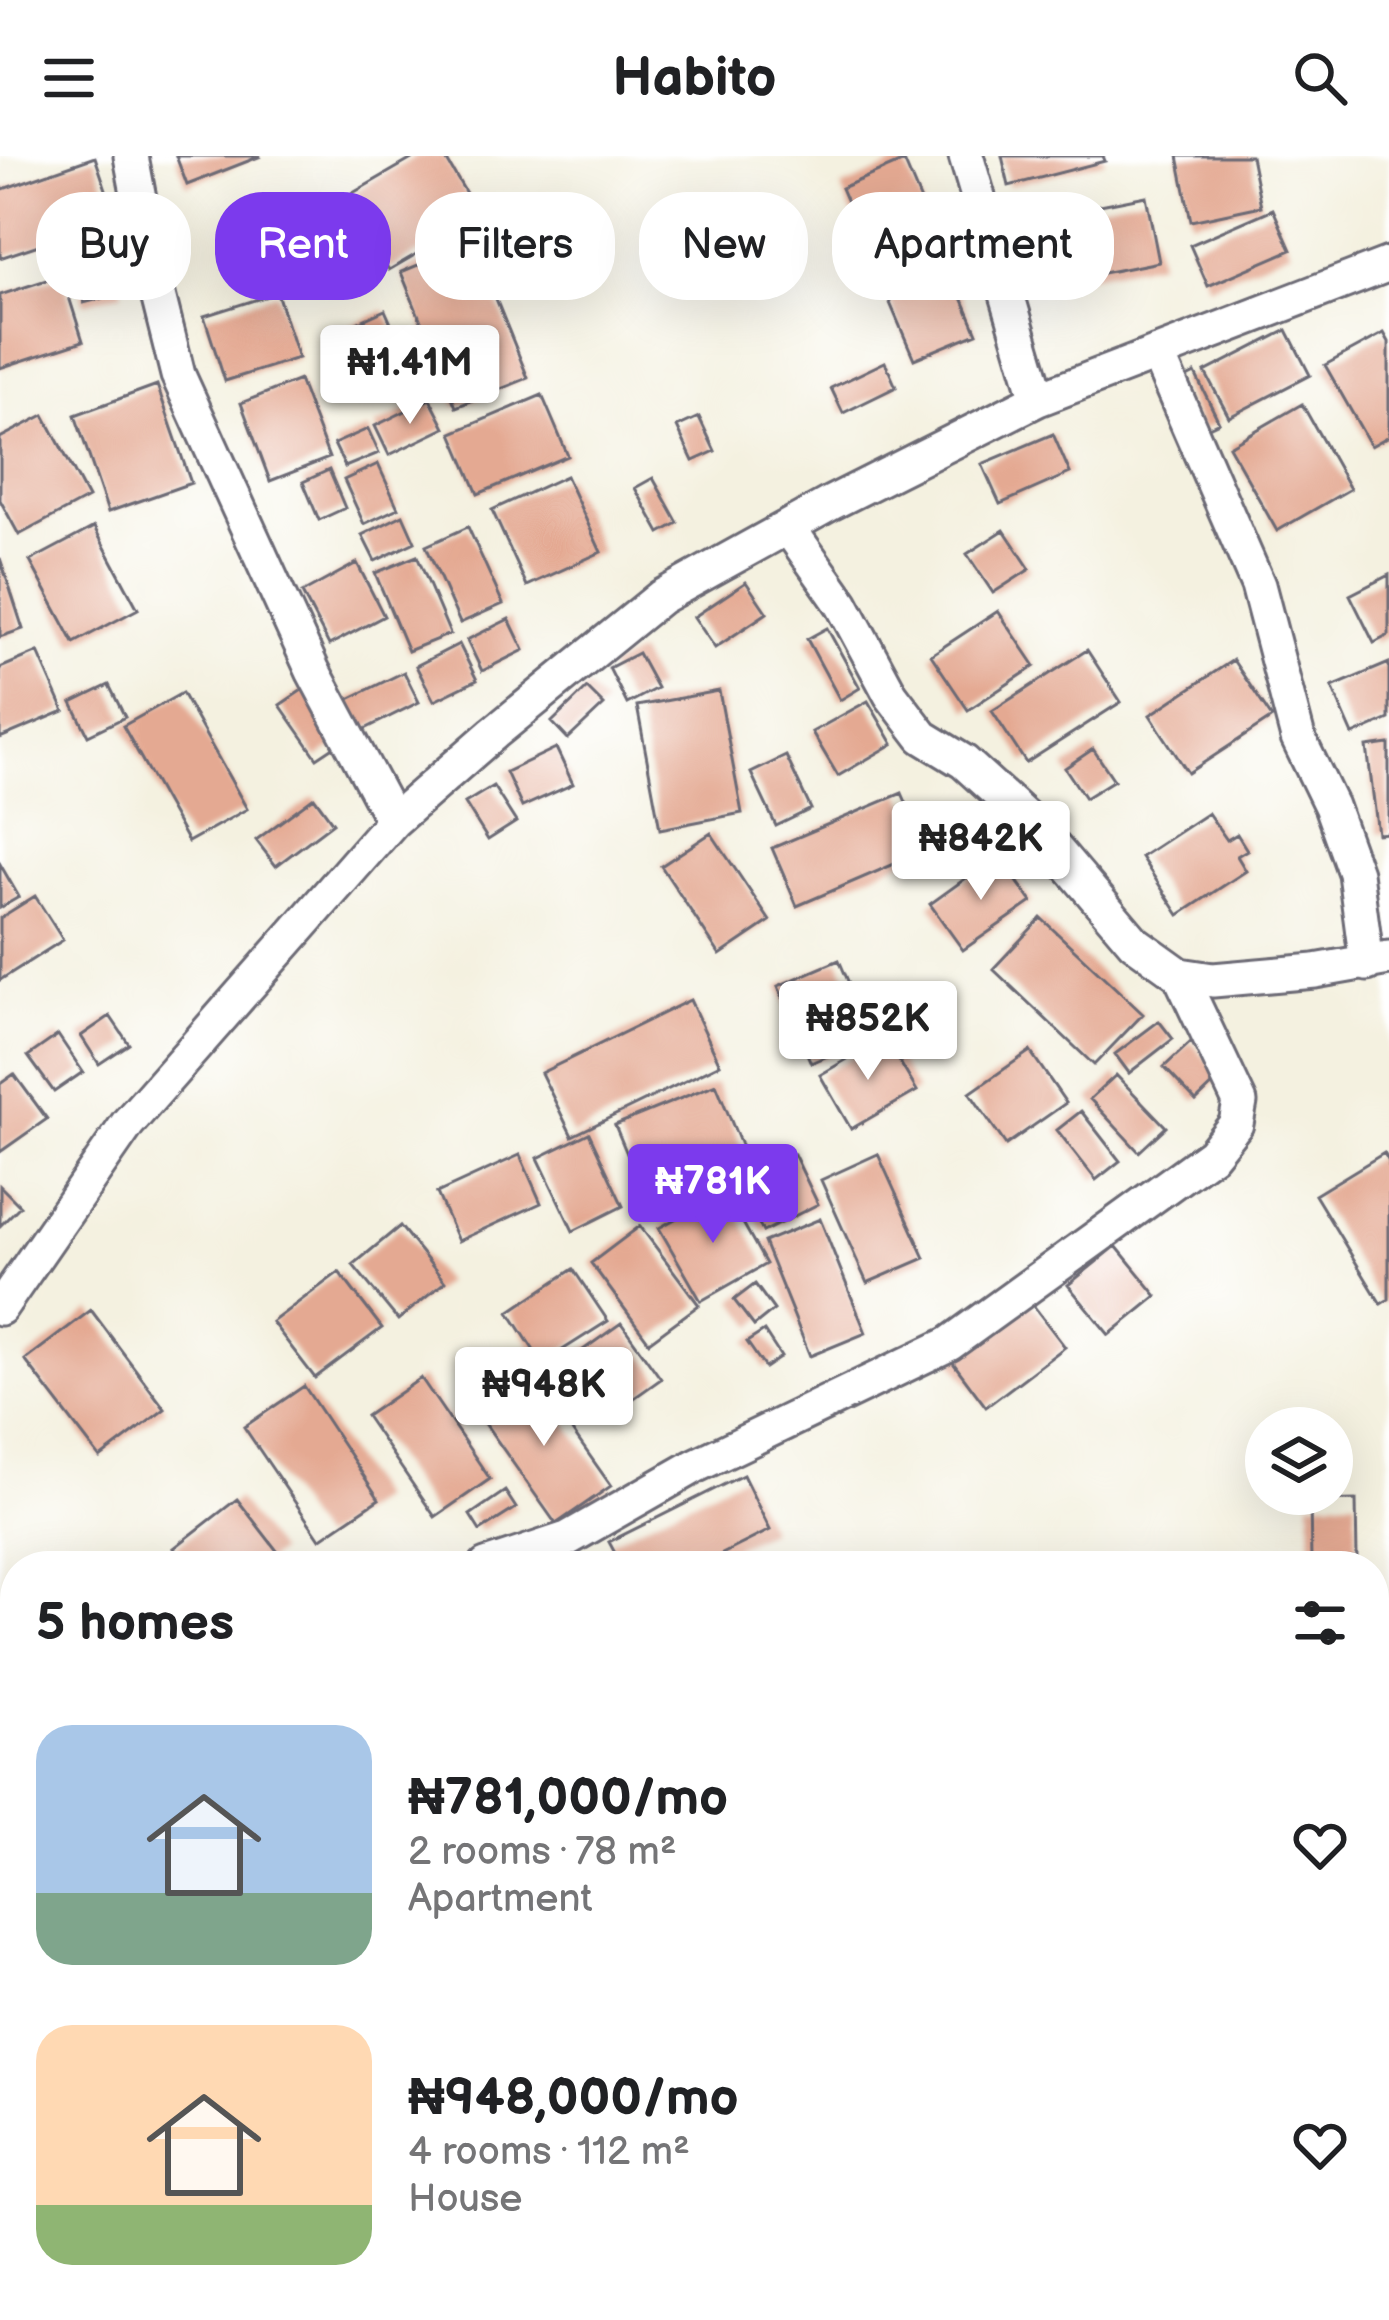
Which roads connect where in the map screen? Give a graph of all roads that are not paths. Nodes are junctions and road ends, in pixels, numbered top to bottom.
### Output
1 (131, 156) edge
2 (966, 156) edge
3 (1389, 264) edge
4 (1156, 353) junction
5 (1038, 399) junction
6 (788, 527) junction
7 (393, 821) junction
8 (1378, 961) edge
9 (1180, 975) junction
10 (0, 1308) edge
11 (529, 1551) edge

1 - 7 street
2 - 5 street
3 - 4 street
4 - 5 street
4 - 8 street
5 - 6 street
6 - 7 street
6 - 9 street
7 - 10 street
8 - 9 street
9 - 11 street

